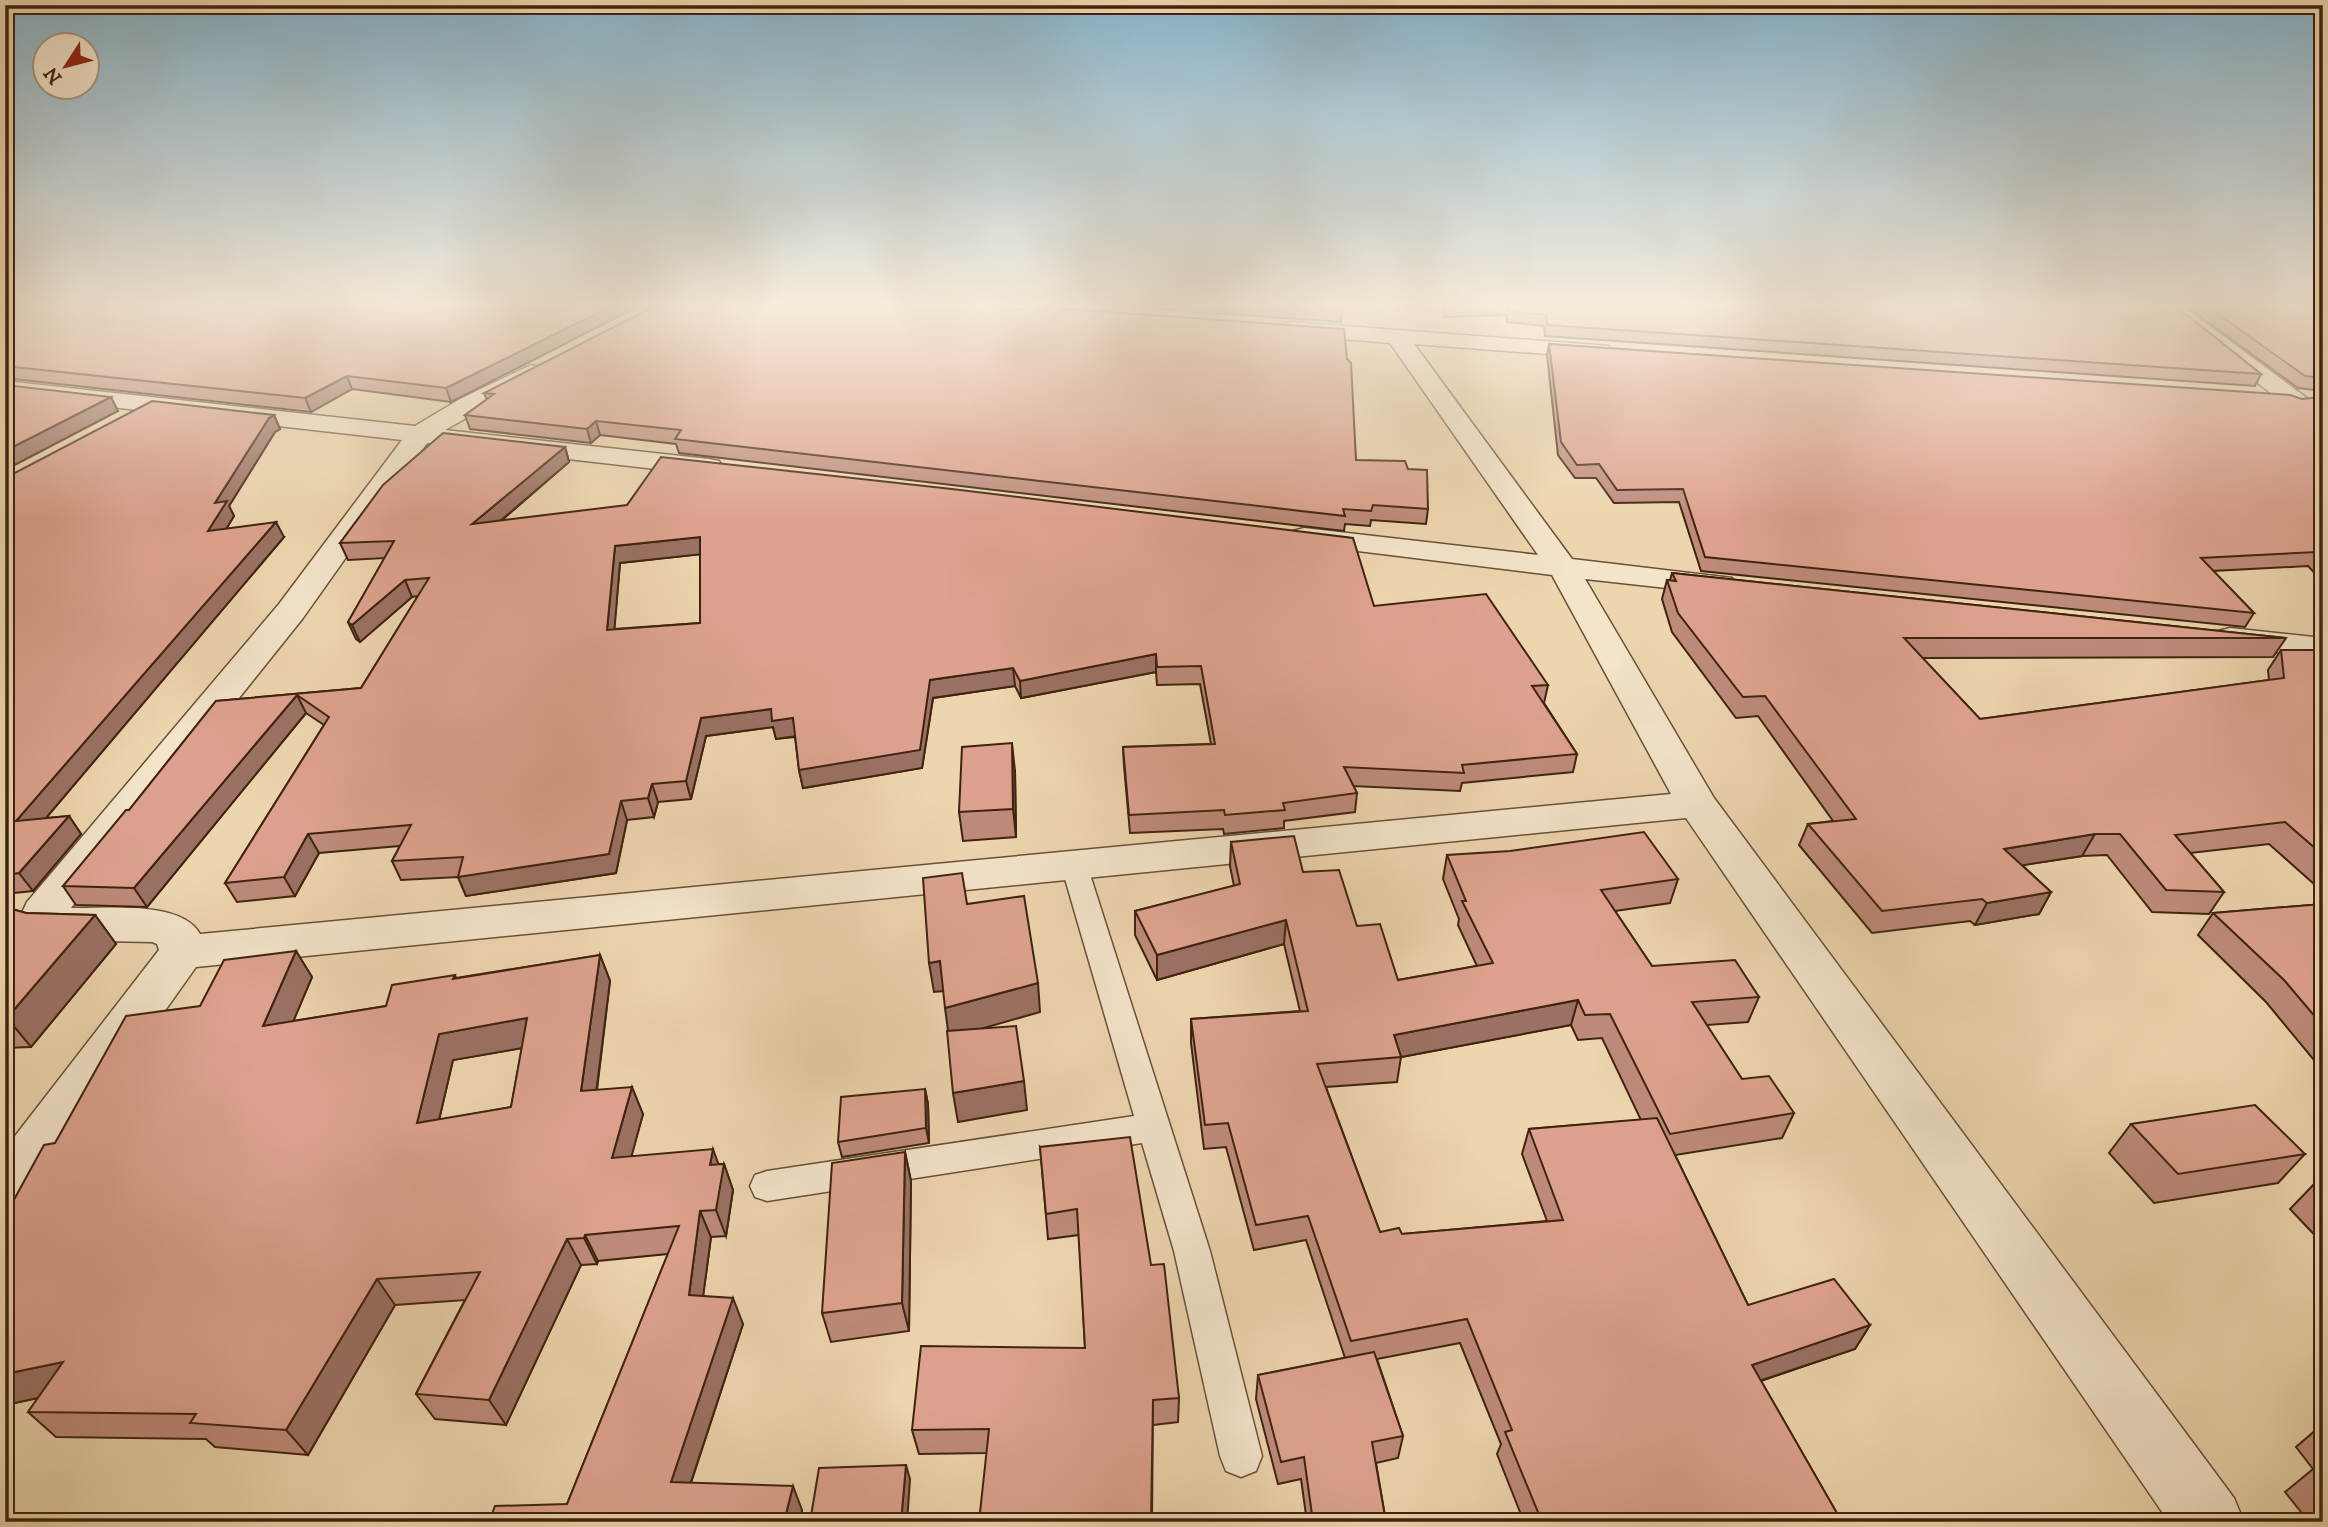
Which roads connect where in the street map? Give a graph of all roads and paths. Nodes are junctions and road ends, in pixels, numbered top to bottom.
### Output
1 (525, 375) edge
2 (1425, 375) edge
3 (2261, 375) edge
4 (5, 388) edge
5 (2250, 395) edge
6 (2291, 398) junction
7 (2323, 401) edge
8 (153, 405) junction
9 (2323, 422) edge
10 (116, 425) edge
11 (420, 434) junction
12 (735, 469) edge
13 (1273, 533) edge
14 (1564, 569) junction
15 (1743, 588) edge
16 (2199, 635) edge
17 (2323, 648) edge
18 (1697, 804) junction
19 (1074, 865) junction
20 (182, 952) junction
21 (1155, 1127) junction
22 (767, 1186) dead end
23 (5, 1192) edge
24 (1241, 1456) dead end
25 (2210, 1522) edge

1 - 11 street
2 - 14 street
3 - 6 street
4 - 8 street
5 - 6 street
6 - 7 street
6 - 9 street
8 - 10 street
8 - 11 street
11 - 12 street
11 - 20 street
13 - 14 street
14 - 15 street
14 - 18 street
16 - 17 street
18 - 19 street
18 - 25 street
19 - 20 street
19 - 21 lane
20 - 23 street
21 - 22 lane
21 - 24 lane

